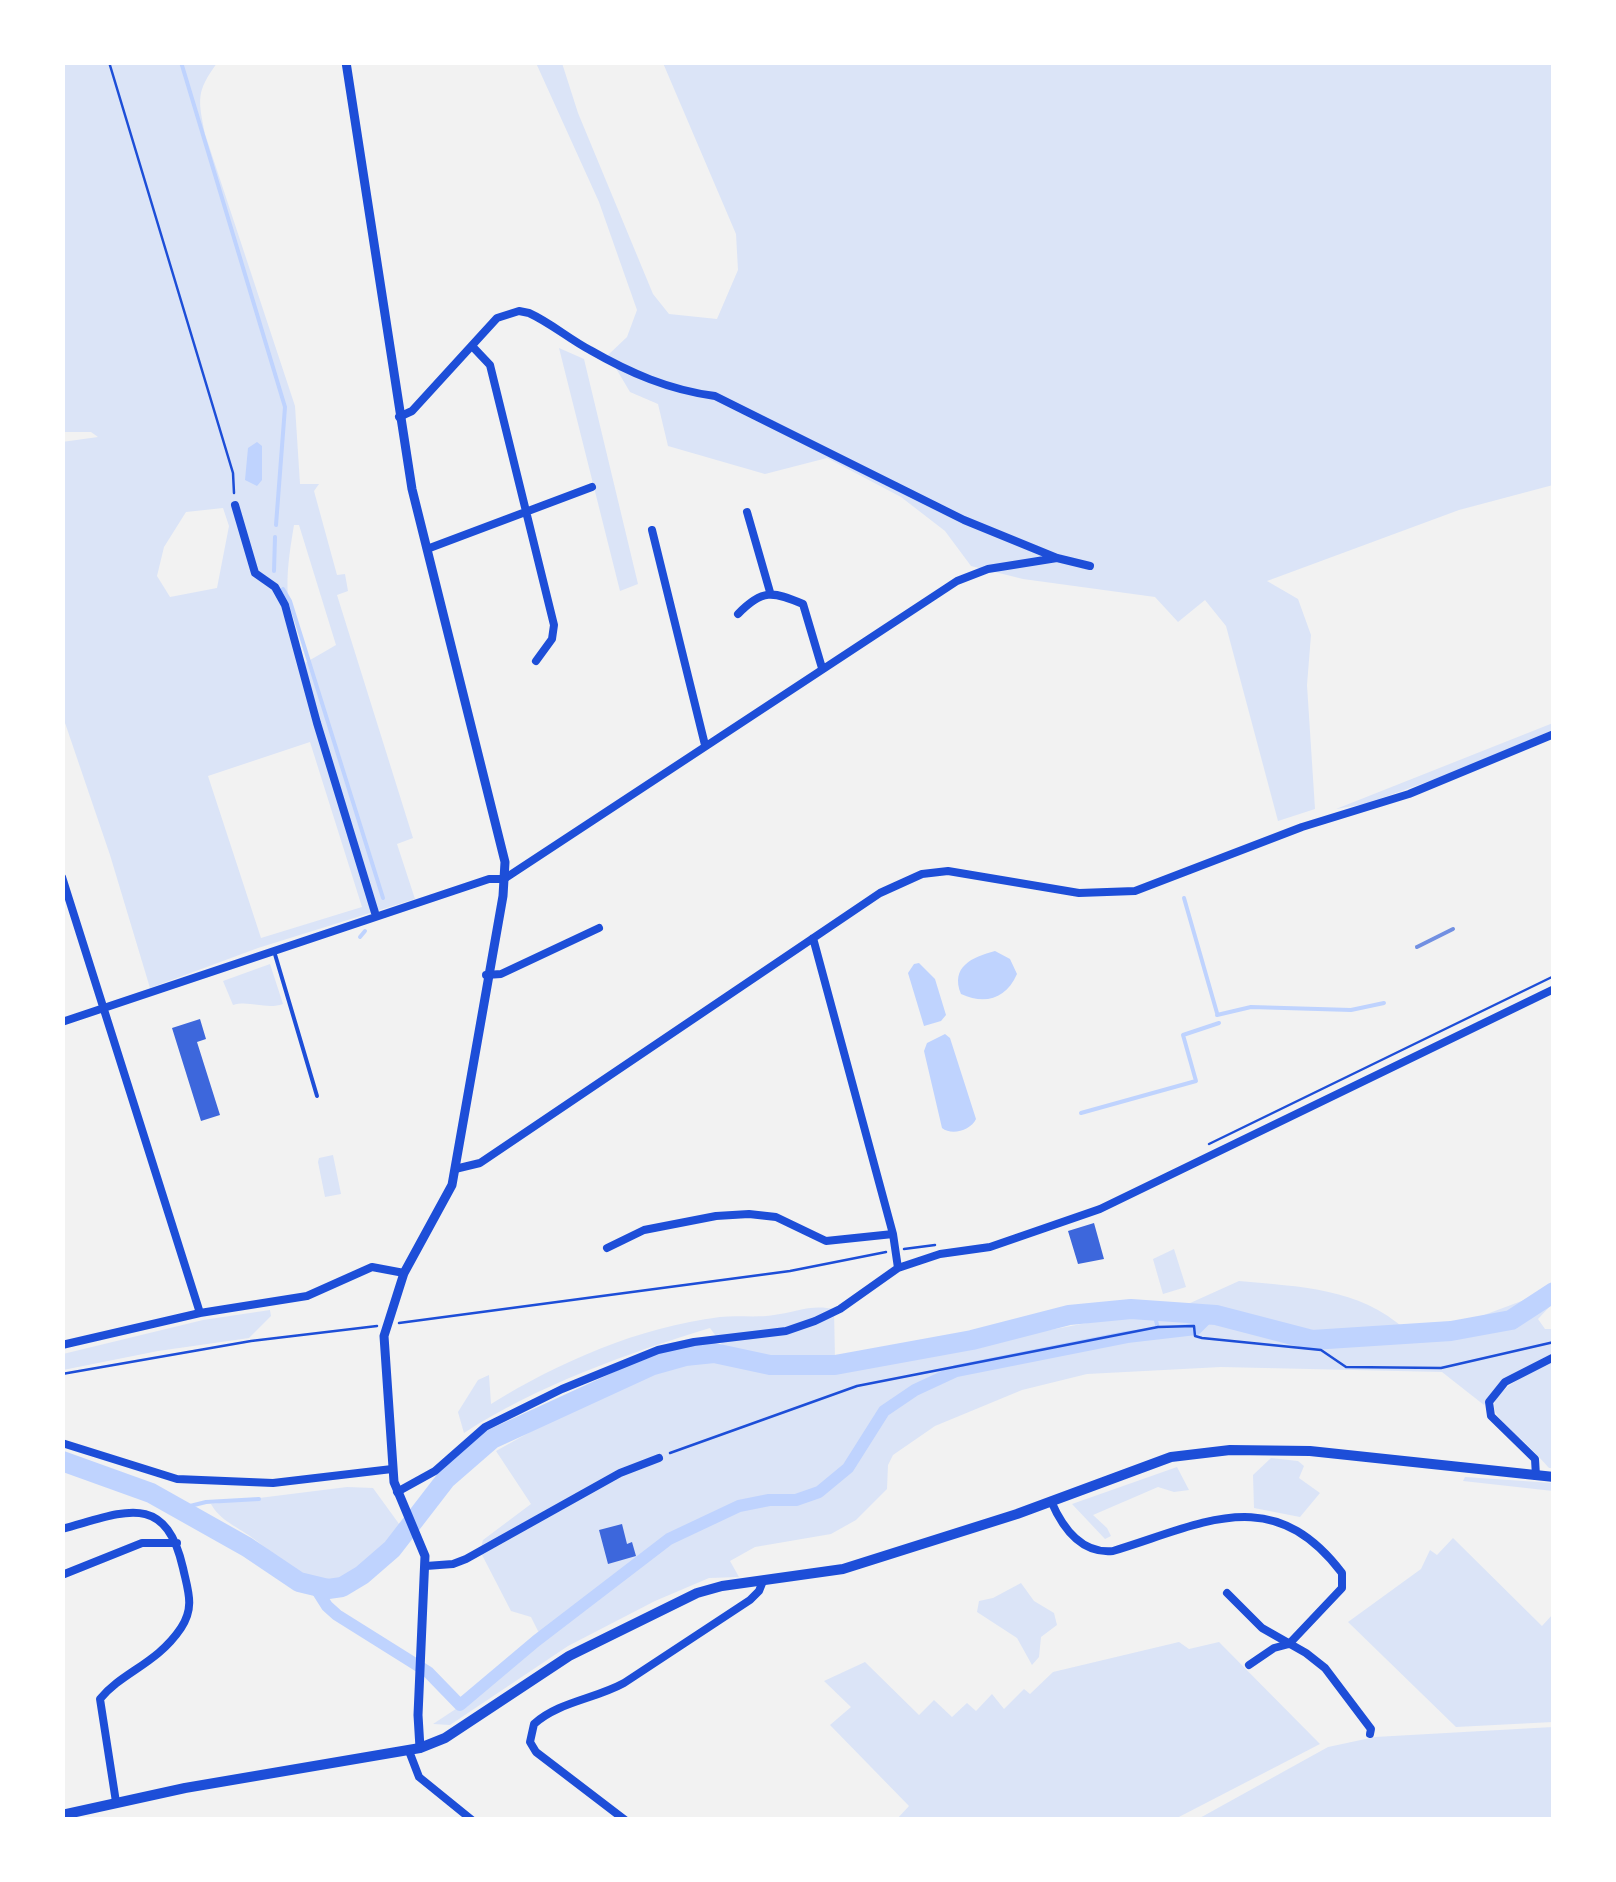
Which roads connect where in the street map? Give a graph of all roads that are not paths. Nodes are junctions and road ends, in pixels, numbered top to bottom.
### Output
1 (346, 62) edge
2 (472, 346) junction
3 (399, 418) junction
4 (592, 487) dead end
5 (235, 505) road end
6 (747, 512) dead end
7 (526, 514) junction
8 (652, 530) dead end
9 (427, 549) junction
10 (1057, 558) junction
11 (1090, 566) dead end
12 (770, 592) junction
13 (738, 614) dead end
14 (536, 661) dead end
15 (822, 668) junction
16 (1554, 734) edge
17 (705, 746) junction
18 (62, 877) edge
19 (504, 878) junction
20 (376, 916) junction
21 (599, 928) dead end
22 (812, 938) junction
23 (274, 950) junction
24 (486, 975) junction
25 (1554, 989) edge
26 (104, 1009) junction
27 (62, 1022) edge
28 (317, 1096) dead end
29 (455, 1169) junction
30 (892, 1234) junction
31 (607, 1248) dead end
32 (898, 1268) junction
33 (404, 1273) junction
34 (200, 1313) junction
35 (62, 1345) edge
36 (1554, 1357) edge
37 (62, 1443) edge
38 (659, 1458) road end
39 (392, 1469) junction
40 (1536, 1476) junction
41 (1554, 1477) edge
42 (397, 1492) junction
43 (1051, 1501) junction
44 (62, 1530) edge
45 (178, 1543) junction
46 (426, 1566) junction
47 (62, 1575) edge
48 (763, 1581) junction
49 (1227, 1593) dead end
50 (1290, 1644) junction
51 (1250, 1665) dead end
52 (1370, 1734) dead end
53 (415, 1749) junction
54 (116, 1802) junction
55 (62, 1815) edge
56 (472, 1820) edge
57 (625, 1820) edge

1 - 3 street
2 - 3 street
2 - 7 street
2 - 10 street
3 - 9 street
4 - 7 street
5 - 20 street
6 - 12 street
7 - 9 street
7 - 14 street
8 - 17 street
9 - 19 street
10 - 11 street
10 - 15 street
12 - 13 street
12 - 15 street
15 - 17 street
16 - 22 street
17 - 19 street
18 - 26 street
19 - 20 street
19 - 24 street
20 - 23 street
21 - 24 street
22 - 29 street
22 - 30 street
23 - 26 street
23 - 28 lane
24 - 29 street
25 - 32 street
26 - 27 street
26 - 34 street
29 - 33 street
30 - 31 street
30 - 32 street
32 - 42 street
33 - 34 street
33 - 39 street
34 - 35 street
36 - 40 street
37 - 39 street
38 - 46 street
39 - 42 street
40 - 41 main road
40 - 43 main road
42 - 46 street
43 - 48 main road
43 - 50 street
44 - 45 street
45 - 47 street
45 - 54 street
46 - 53 street
48 - 53 main road
48 - 57 street
49 - 50 street
50 - 51 street
50 - 52 street
53 - 54 main road
53 - 56 street
54 - 55 main road

